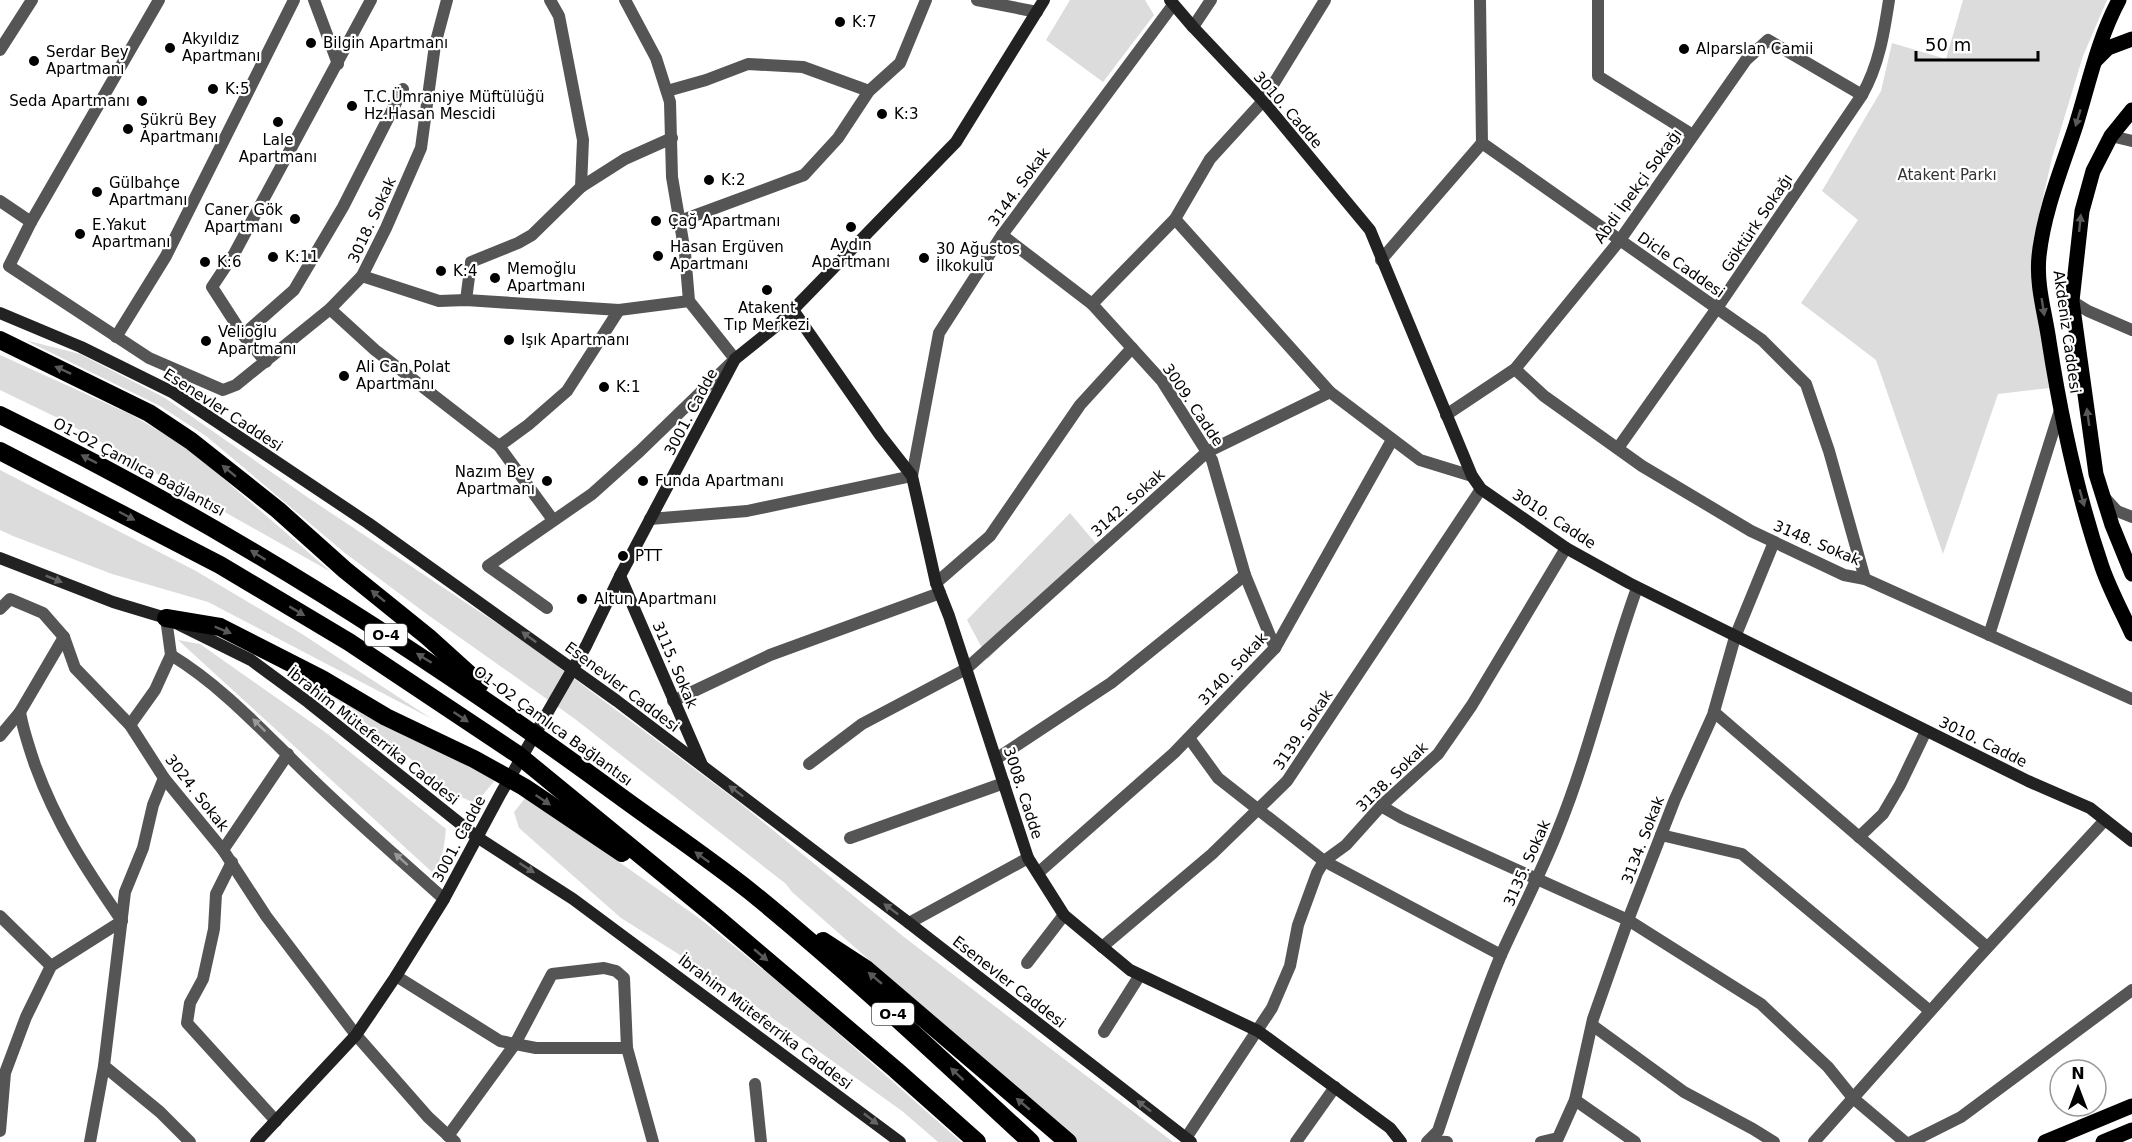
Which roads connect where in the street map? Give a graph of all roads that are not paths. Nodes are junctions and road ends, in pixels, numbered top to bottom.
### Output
1 (32, 0) edge
2 (159, 0) edge
3 (294, 0) edge
4 (314, 0) edge
5 (371, 0) edge
6 (447, 0) edge
7 (550, 0) edge
8 (625, 0) edge
9 (926, 0) edge
10 (977, 0) edge
11 (1046, 0) edge
12 (1211, 0) edge
13 (1325, 0) edge
14 (1479, 0) edge
15 (1598, 0) edge
16 (1889, 0) edge
17 (2119, 0) edge
18 (1172, 3) edge
19 (1037, 12) junction
20 (1193, 27) junction
21 (2132, 39) edge
22 (0, 50) edge
23 (2094, 62) junction
24 (338, 64) junction
25 (403, 89) dead end
26 (667, 91) junction
27 (869, 91) junction
28 (1862, 95) junction
29 (1263, 101) junction
30 (2132, 110) edge
31 (1693, 135) junction
32 (2111, 136) junction
33 (672, 138) junction
34 (2132, 141) edge
35 (1482, 143) junction
36 (581, 187) junction
37 (0, 201) edge
38 (1175, 219) junction
39 (680, 221) junction
40 (31, 222) junction
41 (1002, 235) junction
42 (1620, 240) junction
43 (1382, 260) junction
44 (362, 276) junction
45 (466, 300) junction
46 (688, 301) junction
47 (2072, 301) junction
48 (1092, 304) junction
49 (1717, 308) junction
50 (330, 309) junction
51 (619, 310) junction
52 (793, 310) junction
53 (0, 314) edge
54 (2132, 330) edge
55 (243, 334) junction
56 (116, 337) junction
57 (0, 340) edge
58 (1132, 348) junction
59 (735, 359) junction
60 (266, 362) junction
61 (1515, 369) junction
62 (1330, 392) junction
63 (2060, 411) junction
64 (0, 415) edge
65 (1446, 415) junction
66 (1392, 440) junction
67 (499, 446) junction
68 (1618, 448) junction
69 (0, 451) edge
70 (1207, 452) junction
71 (912, 476) junction
72 (1472, 476) junction
73 (1481, 489) junction
74 (2102, 495) junction
75 (2132, 517) edge
76 (650, 519) junction
77 (553, 520) junction
78 (1774, 542) junction
79 (1566, 548) junction
80 (0, 558) edge
81 (2132, 574) edge
82 (1245, 575) junction
83 (620, 576) junction
84 (1865, 579) junction
85 (938, 588) junction
86 (1637, 588) junction
87 (5, 598) edge
88 (547, 608) dead end
89 (0, 609) edge
90 (166, 618) junction
91 (2132, 634) edge
92 (1989, 635) junction
93 (64, 636) junction
94 (1735, 637) junction
95 (1275, 648) junction
96 (171, 655) junction
97 (966, 669) junction
98 (2132, 699) edge
99 (673, 701) junction
100 (20, 712) junction
101 (1714, 712) junction
102 (130, 725) junction
103 (1926, 731) junction
104 (0, 736) edge
105 (1189, 738) junction
106 (288, 754) junction
107 (566, 757) junction
108 (996, 759) junction
109 (809, 764) dead end
110 (703, 766) junction
111 (164, 778) junction
112 (1004, 783) junction
113 (1381, 806) junction
114 (1257, 810) junction
115 (2105, 820) junction
116 (1661, 835) junction
117 (477, 837) junction
118 (1859, 837) junction
119 (850, 838) dead end
120 (2132, 841) edge
121 (223, 850) junction
122 (1028, 858) junction
123 (1324, 861) junction
124 (232, 862) junction
125 (1038, 873) junction
126 (1536, 880) junction
127 (749, 891) junction
128 (444, 899) junction
129 (1065, 915) junction
130 (0, 916) edge
131 (716, 917) junction
132 (1628, 920) junction
133 (122, 921) junction
134 (909, 923) junction
135 (1102, 947) junction
136 (1987, 947) junction
137 (1501, 955) junction
138 (1027, 963) dead end
139 (51, 966) junction
140 (1140, 975) junction
141 (396, 976) junction
142 (2132, 990) edge
143 (1930, 1011) junction
144 (1592, 1025) junction
145 (1257, 1030) junction
146 (1104, 1032) dead end
147 (356, 1035) junction
148 (515, 1044) junction
149 (627, 1048) junction
150 (104, 1066) junction
151 (755, 1084) dead end
152 (1335, 1087) junction
153 (1853, 1098) junction
154 (1575, 1100) junction
155 (2132, 1106) edge
156 (276, 1121) junction
157 (959, 1126) junction
158 (2132, 1130) edge
159 (0, 1131) edge
160 (451, 1139) edge
161 (1188, 1140) edge
162 (260, 1141) edge
163 (1428, 1141) edge
164 (90, 1142) edge
165 (190, 1142) edge
166 (653, 1142) edge
167 (761, 1142) edge
168 (900, 1142) edge
169 (972, 1142) edge
170 (977, 1142) edge
171 (1031, 1142) edge
172 (1068, 1142) edge
173 (1296, 1142) edge
174 (1401, 1142) edge
175 (1447, 1142) edge
176 (1541, 1142) edge
177 (1635, 1142) edge
178 (1774, 1142) edge
179 (1814, 1142) edge
180 (1905, 1142) edge
181 (1911, 1142) edge
182 (2045, 1142) edge
183 (2103, 1142) edge

1 - 22 street
2 - 40 street
3 - 56 street
4 - 24 street
5 - 24 street
6 - 44 street, 3018. Sokak
7 - 36 street
8 - 26 street
9 - 27 street
10 - 19 street
11 - 19 main road
12 - 20 street
13 - 29 street
14 - 35 street
15 - 31 street
16 - 28 street, Göktürk Sokağı
17 - 23 main road, Akdeniz Caddesi
18 - 20 main road, 3010. Cadde
18 - 41 street, 3144. Sokak
19 - 52 main road, 3001. Cadde
20 - 29 main road, 3010. Cadde
21 - 23 main road
23 -> 63 main road, Akdeniz Caddesi
24 - 55 street
25 - 55 street
26 - 27 street
26 - 33 street
27 - 39 street
28 - 31 street, Abdi İpekçi Sokağı
28 - 49 street, Göktürk Sokağı
29 - 38 street
29 - 43 main road, 3010. Cadde
30 - 32 main road, Akdeniz Caddesi
31 - 42 street, Abdi İpekçi Sokağı
32 - 34 street
47 -> 32 main road, Akdeniz Caddesi
33 - 36 street
33 - 39 street
35 - 42 street, Dicle Caddesi
35 - 43 street
36 - 45 street
37 - 40 street
38 - 48 street
38 - 62 street
39 - 46 street
40 - 56 street
41 - 48 street, 3009. Cadde
41 - 71 street, 3144. Sokak
42 - 49 street, Dicle Caddesi
42 - 61 street, Abdi İpekçi Sokağı
43 - 65 main road, 3010. Cadde
44 - 45 street
44 - 50 street, 3018. Sokak
45 - 51 street
46 - 51 street
46 - 59 street
47 - 54 street
74 -> 47 main road, Akdeniz Caddesi
48 - 58 street, 3009. Cadde
49 - 68 street, Göktürk Sokağı
49 - 84 street, Dicle Caddesi
50 - 60 street, 3018. Sokak
50 - 67 street
51 - 67 street
52 - 59 main road, 3001. Cadde
52 - 71 main road, 3008. Cadde
110 -> 53 main road, Esenevler Caddesi
55 - 60 street
56 - 60 street, 3018. Sokak
107 -> 57 highway
58 - 70 street, 3009. Cadde
58 - 85 street
59 - 76 main road, 3001. Cadde
59 - 77 street
61 - 65 street, Abdi İpekçi Sokağı
61 - 68 street, 3148. Sokak
62 - 66 street
62 - 70 street, 3142. Sokak
63 -> 91 main road, Akdeniz Caddesi
63 - 92 street
107 -> 64 highway, O1-O2 Çamlıca Bağlantısı / O-4
65 - 72 main road, 3010. Cadde
66 - 72 street
66 - 95 street, 3140. Sokak
67 - 77 street
68 - 78 street, 3148. Sokak
69 -> 131 highway, O-4
70 - 82 street, 3009. Cadde
70 - 97 street, 3142. Sokak
71 - 76 street
71 - 85 main road, 3008. Cadde
72 - 73 main road, 3010. Cadde
73 - 79 main road, 3010. Cadde
73 - 114 street, 3139. Sokak
74 - 75 street
74 - 81 main road, Akdeniz Caddesi
76 - 83 main road, 3001. Cadde
77 - 88 street
78 - 84 street, 3148. Sokak
78 - 94 street, 3134. Sokak
79 - 86 main road, 3010. Cadde
79 - 113 street, 3138. Sokak
80 -> 90 main road, İbrahim Müteferrika Caddesi
82 - 95 street, 3009. Cadde
82 - 108 street
83 - 99 main road, 3115. Sokak
83 - 117 main road, 3001. Cadde
84 - 92 street, 3148. Sokak
85 - 97 main road, 3008. Cadde
85 - 99 street
86 - 94 main road, 3010. Cadde
86 - 126 street, 3135. Sokak
87 - 89 street, 3024. Sokak
87 - 93 street, 3024. Sokak
90 - 96 street
90 - 117 main road, İbrahim Müteferrika Caddesi
90 -> 131 highway
92 - 98 street, 3148. Sokak
93 - 100 street
93 - 102 street, 3024. Sokak
94 - 101 street, 3134. Sokak
94 - 103 main road, 3010. Cadde
95 - 105 street, 3140. Sokak
96 - 102 street
106 -> 96 street
97 - 108 main road, 3008. Cadde
97 - 109 street, 3142. Sokak
99 - 110 main road, 3115. Sokak
100 - 104 street
100 - 133 street
101 - 116 street, 3134. Sokak
101 - 118 street
102 - 111 street, 3024. Sokak
103 - 115 main road, 3010. Cadde
103 - 118 street
105 - 114 street
105 - 125 street, 3140. Sokak
106 - 121 street
128 -> 106 street
127 -> 107 highway, O1-O2 Çamlıca Bağlantısı / O-4
108 - 112 main road, 3008. Cadde
134 -> 110 main road, Esenevler Caddesi
111 - 121 street, 3024. Sokak
111 - 133 street
112 - 119 street
112 - 122 main road, 3008. Cadde
113 - 123 street, 3138. Sokak
113 - 126 street
114 - 123 street
114 - 135 street, 3139. Sokak
115 - 120 main road, 3010. Cadde
115 - 136 street
116 - 132 street, 3134. Sokak
116 - 143 street
117 - 128 main road, 3001. Cadde
117 -> 168 main road, İbrahim Müteferrika Caddesi
118 - 136 street
121 - 124 street, 3024. Sokak
122 - 125 main road, 3008. Cadde
122 - 134 street
123 - 137 street
123 - 145 street, 3138. Sokak
124 - 147 street, 3024. Sokak
124 - 156 street
125 - 129 main road, 3008. Cadde
126 - 132 street
126 - 137 street, 3135. Sokak
171 -> 127 highway, O1-O2 Çamlıca Bağlantısı / O-4
172 -> 127 highway
128 - 141 main road, 3001. Cadde
129 - 135 main road, 3008. Cadde
129 - 138 street
130 - 139 street
131 -> 157 highway, O-4
132 - 144 street, 3134. Sokak
132 - 153 street
133 - 139 street
133 - 150 street
161 -> 134 main road, Esenevler Caddesi
135 - 140 main road, 3008. Cadde
136 - 143 street
137 - 163 street, 3135. Sokak
139 - 159 street
140 - 145 main road, 3008. Cadde
140 - 146 street
141 - 147 main road, 3001. Cadde
141 - 148 street
142 - 181 street
143 - 153 street
144 - 154 street, 3134. Sokak
144 - 178 street
145 - 152 main road, 3008. Cadde
145 - 161 street, 3138. Sokak
147 - 156 main road, 3001. Cadde
147 - 160 street, 3024. Sokak
148 - 149 street
148 - 149 street
148 - 160 street
149 - 166 street
150 - 164 street
150 - 165 street
151 - 167 street
152 - 173 street
152 - 174 main road, 3008. Cadde
153 - 179 street
153 - 180 street
154 - 176 street, 3134. Sokak
154 - 177 street
155 - 182 main road
156 - 162 main road, 3001. Cadde
157 - 169 highway
157 - 170 highway, O-4
158 - 183 main road
163 - 175 street

